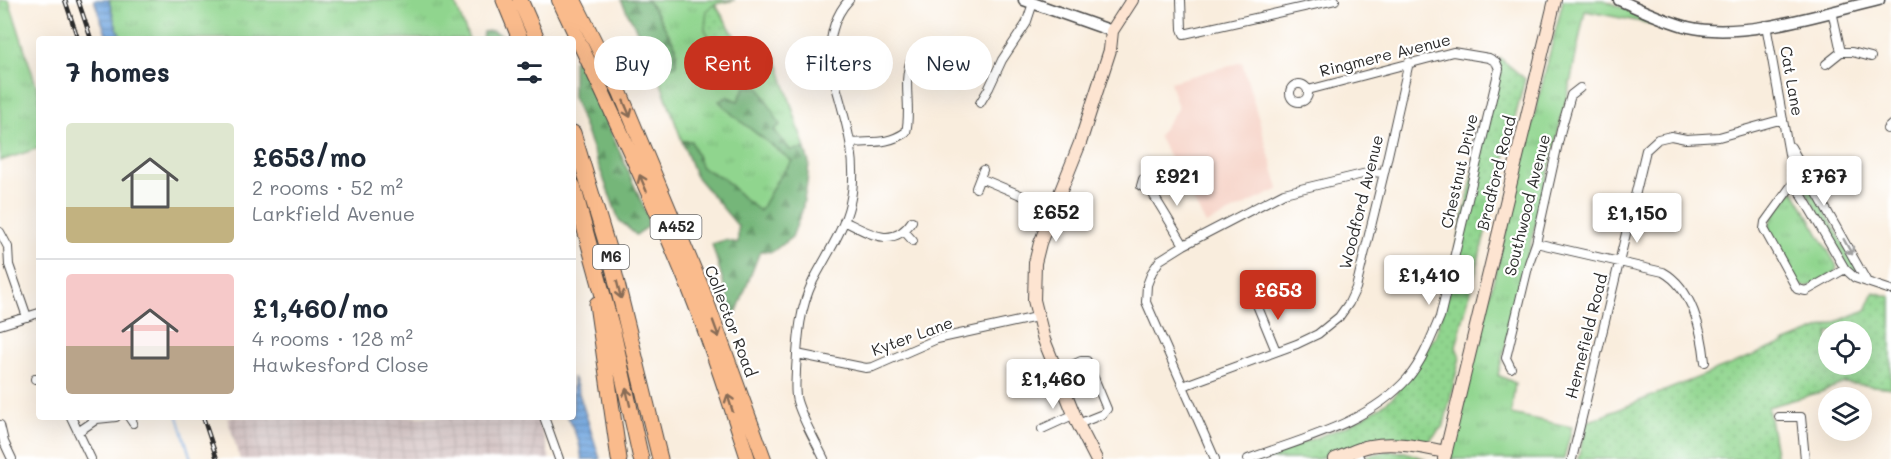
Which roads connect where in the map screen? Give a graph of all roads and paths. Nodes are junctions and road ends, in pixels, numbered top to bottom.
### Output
1 (504, 0) edge
2 (520, 0) edge
3 (559, 0) edge
4 (574, 0) edge
5 (848, 0) edge
6 (1132, 0) edge
7 (1181, 0) edge
8 (1335, 0) edge
9 (1555, 0) edge
10 (1619, 0) edge
11 (1879, 0) edge
12 (1029, 2) edge
13 (1832, 11) junction
14 (1767, 25) junction
15 (1112, 32) junction
16 (519, 36) edge
17 (536, 36) edge
18 (1841, 52) junction
19 (1871, 57) dead end
20 (1408, 62) junction
21 (1826, 64) dead end
22 (1499, 69) joint
23 (1580, 88) dead end
24 (908, 90) edge
25 (1308, 90) dead end
26 (980, 103) dead end
27 (1783, 119) junction
28 (1788, 141) junction
29 (576, 143) edge
30 (851, 143) junction
31 (1384, 173) junction
32 (1143, 179) dead end
33 (1794, 182) junction
34 (976, 188) dead end
35 (576, 196) edge
36 (579, 207) junction
37 (1054, 209) junction
38 (844, 221) junction
39 (912, 221) dead end
40 (0, 232) edge
41 (905, 232) junction
42 (913, 241) dead end
43 (1536, 243) junction
44 (1184, 244) junction
45 (1619, 261) junction
46 (1845, 269) junction
47 (1867, 282) junction
48 (1891, 290) edge
49 (1255, 300) dead end
50 (36, 314) edge
51 (27, 317) junction
52 (1037, 317) junction
53 (0, 326) edge
54 (1276, 351) junction
55 (797, 354) junction
56 (1705, 362) dead end
57 (1512, 368) dead end
58 (1057, 372) junction
59 (641, 382) junction
60 (1183, 386) junction
61 (1779, 417) dead end
62 (1077, 419) junction
63 (72, 420) edge
64 (96, 420) edge
65 (545, 420) edge
66 (0, 425) edge
67 (1042, 429) dead end
68 (78, 432) junction
69 (2, 443) edge
70 (1358, 455) edge
71 (1445, 455) edge
72 (645, 457) edge
73 (12, 459) edge
74 (91, 459) edge
75 (559, 459) edge
76 (619, 459) edge
77 (660, 459) edge
78 (748, 459) edge
79 (764, 459) edge
80 (825, 459) edge
81 (1096, 459) edge
82 (1215, 459) edge
83 (1248, 459) edge
84 (1335, 459) edge
85 (1572, 459) edge
86 (1805, 459) edge

1 - 16 highway
2 - 17 highway
78 -> 3 highway, Collector Road / A452
4 -> 79 highway, Collector Road / A452
5 - 30 street
6 - 15 main road
7 - 8 street
9 - 71 main road, Bradford Road
10 - 14 street
11 - 13 street
12 - 15 street
12 - 26 street
13 - 14 street
13 - 18 street
14 - 27 street, Cat Lane
15 - 37 main road
18 - 19 street
18 - 21 street
20 - 22 street, Ringmere Avenue
20 - 25 street, Ringmere Avenue
20 - 31 street, Woodford Avenue
22 - 83 street, Chestnut Drive
23 - 43 street, Southwood Avenue
24 - 30 street
27 - 28 street, Cat Lane
27 - 45 street, Hernefield Road
28 - 33 street, Cat Lane
28 -> 47 street, Cat Lane
29 -> 59 highway, M6
30 - 38 street
31 - 44 street
31 - 54 street, Woodford Avenue
32 - 44 street
33 - 46 street, Cat Lane
33 - 46 street
34 - 37 street
35 - 36 highway, M6
72 -> 36 highway, M6
36 - 76 highway
37 - 52 main road
38 - 41 street
38 - 55 street
39 - 41 street
40 - 51 street
41 - 42 street
43 - 45 street
43 - 57 street, Southwood Avenue
44 - 60 street
45 - 56 street
45 - 85 street, Hernefield Road
46 - 47 street, Cat Lane
47 - 48 street, Cat Lane
49 - 54 street
50 - 51 street
51 - 53 street
52 - 55 street, Kyter Lane
52 - 58 main road
54 - 60 street, Woodford Avenue
55 - 80 street
58 - 62 main road
58 - 62 street
59 - 72 highway, M6
59 - 77 highway
60 - 82 street
61 - 86 street
62 - 67 street
62 - 81 main road
63 - 68 street
64 - 68 street
65 - 75 street
66 - 69 street
68 - 74 street
69 - 73 street
70 - 71 main road
70 - 84 main road

